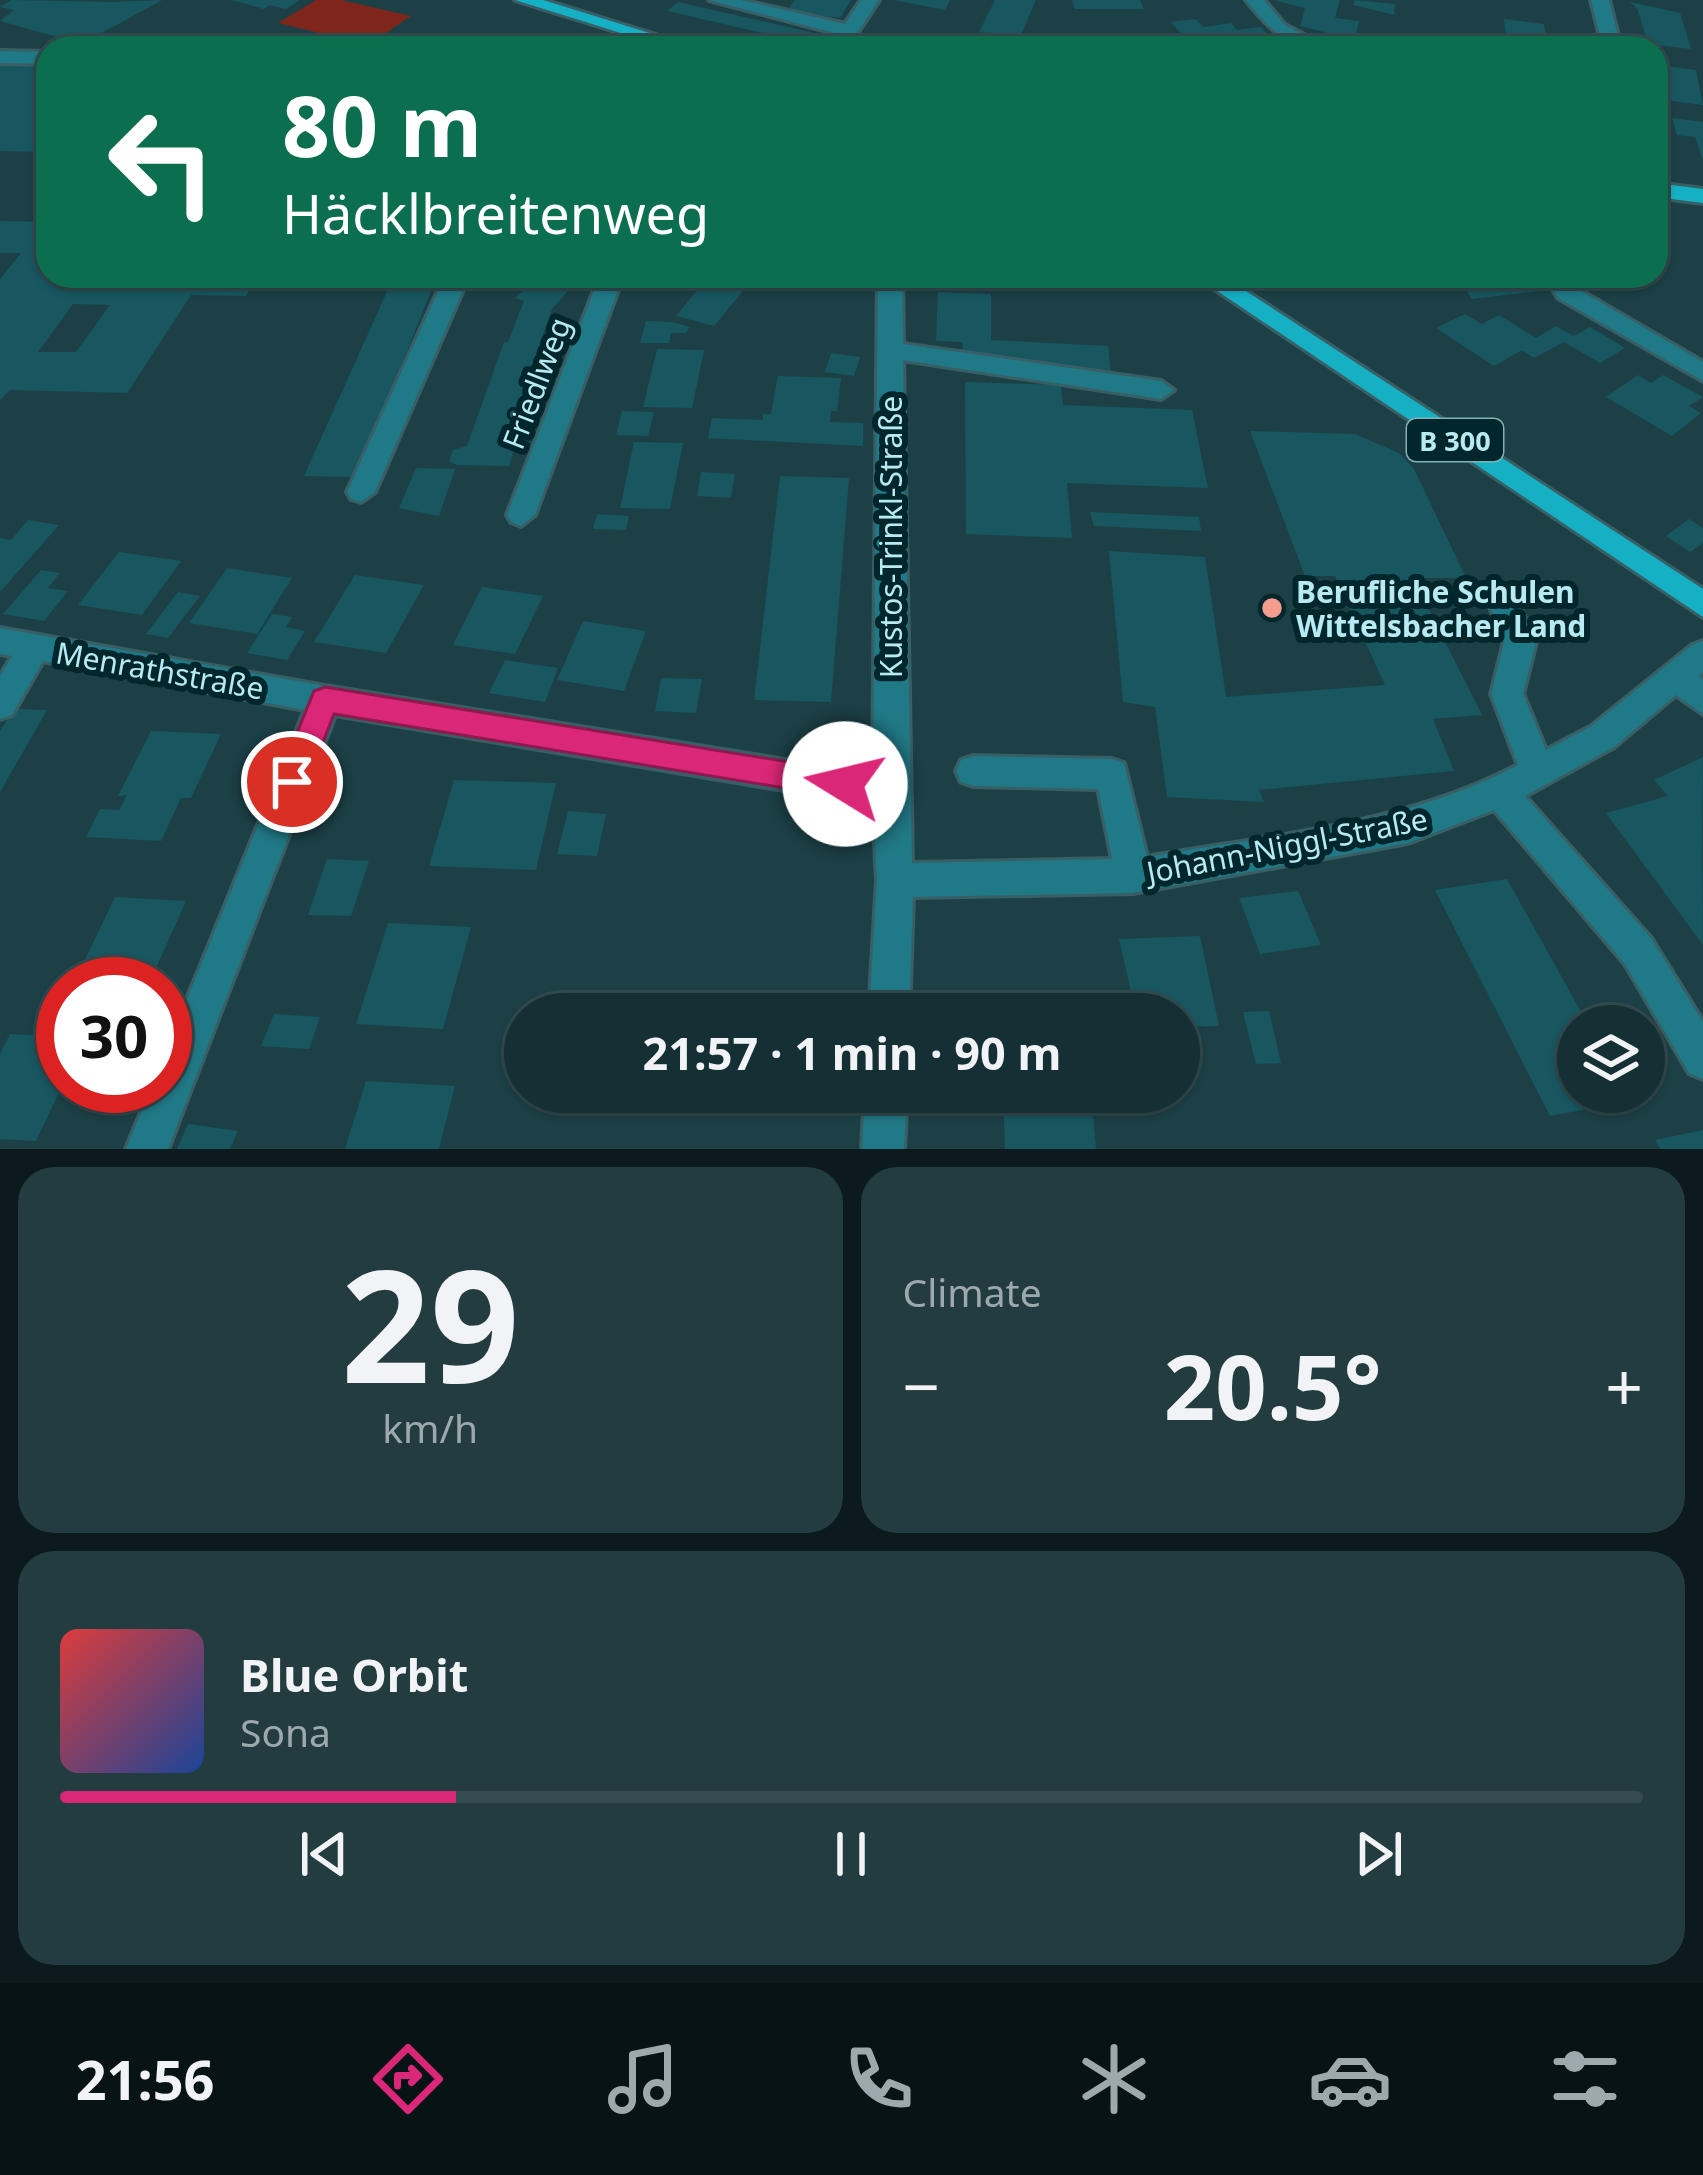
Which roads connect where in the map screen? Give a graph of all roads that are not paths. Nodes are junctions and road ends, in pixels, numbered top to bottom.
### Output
1 (524, 0) edge
2 (718, 0) edge
3 (870, 0) edge
4 (1256, 0) edge
5 (1600, 0) edge
6 (648, 36) edge
7 (1295, 36) edge
8 (1609, 36) edge
9 (0, 57) edge
10 (36, 58) edge
11 (1668, 192) edge
12 (1703, 196) edge
13 (452, 288) edge
14 (608, 288) edge
15 (890, 288) edge
16 (1226, 288) edge
17 (1563, 288) edge
18 (890, 350) junction
19 (1703, 374) edge
20 (1161, 390) dead end
21 (362, 492) dead end
22 (521, 515) dead end
23 (1501, 598) dead end
24 (1703, 605) edge
25 (0, 641) edge
26 (34, 648) junction
27 (1694, 677) edge
28 (325, 700) junction
29 (0, 705) edge
30 (973, 772) dead end
31 (1538, 772) junction
32 (890, 792) junction
33 (1501, 792) junction
34 (1133, 876) junction
35 (895, 880) junction
36 (891, 993) edge
37 (1703, 1059) edge
38 (885, 1113) edge
39 (147, 1149) edge
40 (884, 1149) edge

1 - 6 main road
2 - 3 street
4 - 7 street
5 - 8 street
9 - 10 street
11 - 12 main road
13 - 21 street
14 - 22 street, Friedlweg
15 - 18 street, Kustos-Trinkl-Straße
16 - 24 main road, B 300
17 - 19 street
18 - 20 street
18 - 32 street, Kustos-Trinkl-Straße
23 - 31 street
25 - 26 street, Menrathstraße
26 - 28 street, Menrathstraße
26 - 29 street
27 - 31 street, Johann-Niggl-Straße
28 - 32 street, Menrathstraße
28 - 39 street
30 - 34 street
31 - 33 street, Johann-Niggl-Straße
32 - 35 street, Kustos-Trinkl-Straße
33 - 34 street, Johann-Niggl-Straße
33 - 37 street
34 - 35 street, Johann-Niggl-Straße
35 - 36 street, Kustos-Trinkl-Straße
38 - 40 street

